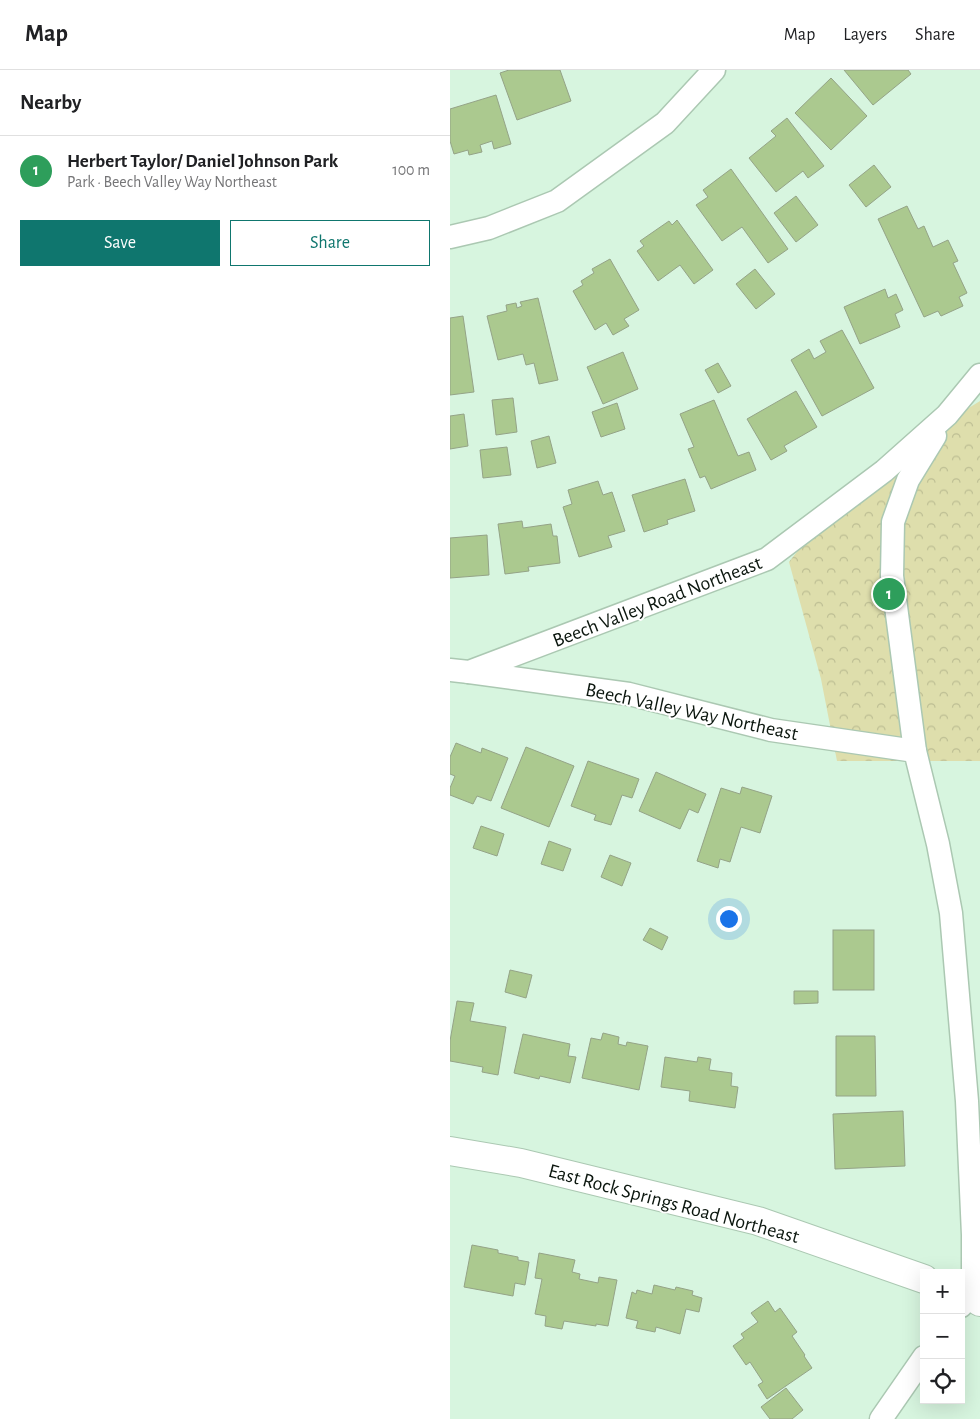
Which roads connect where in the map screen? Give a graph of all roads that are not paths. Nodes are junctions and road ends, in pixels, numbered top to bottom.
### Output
1 (714, 70) edge
2 (450, 237) edge
3 (980, 375) edge
4 (948, 415) junction
5 (460, 671) edge
6 (915, 751) junction
7 (450, 1151) edge
8 (920, 1278) edge
9 (968, 1299) edge
10 (923, 1359) edge
11 (881, 1419) edge

1 - 2 street
3 - 4 street, Beech Valley Road Northeast
4 - 5 street, Beech Valley Road Northeast
4 - 6 street
5 - 6 street, Beech Valley Way Northeast
6 - 9 street
7 - 8 street, East Rock Springs Road Northeast
10 - 11 street

